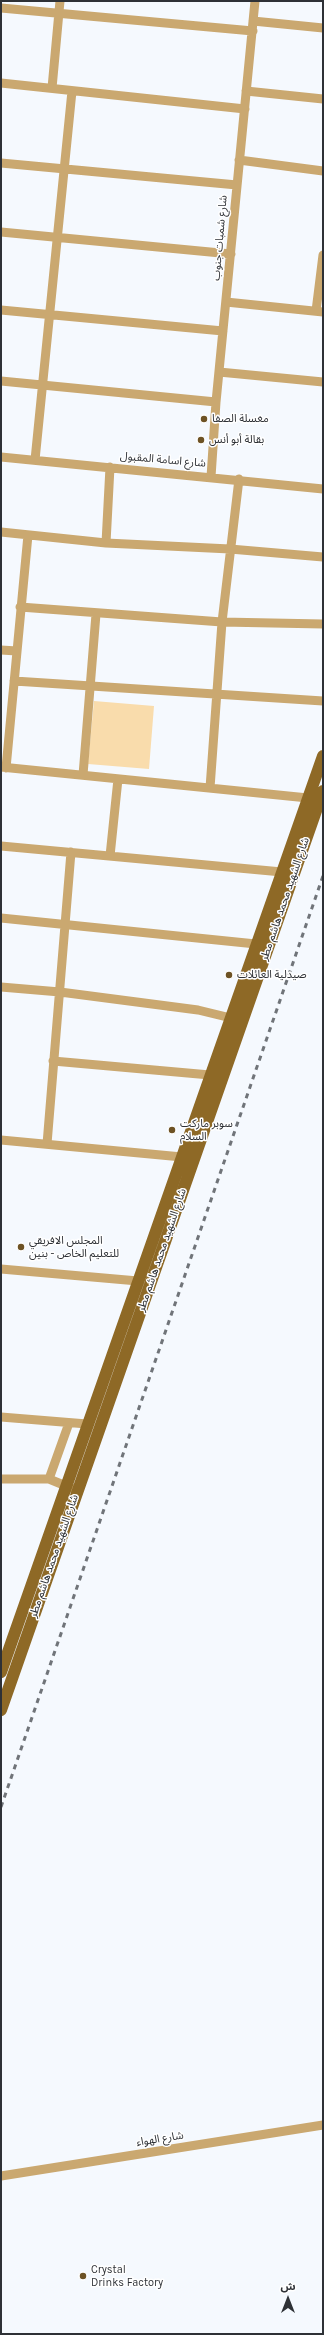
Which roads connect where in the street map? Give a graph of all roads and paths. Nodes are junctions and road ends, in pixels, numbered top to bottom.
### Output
1 (60, 1) edge
2 (255, 1) edge
3 (1, 8) edge
4 (59, 14) junction
5 (254, 21) junction
6 (323, 28) edge
7 (253, 31) junction
8 (1, 84) edge
9 (52, 88) junction
10 (72, 91) junction
11 (246, 91) junction
12 (323, 99) edge
13 (245, 108) junction
14 (239, 160) junction
15 (1, 163) edge
16 (64, 168) junction
17 (323, 171) edge
18 (237, 185) junction
19 (1, 232) edge
20 (57, 238) junction
21 (231, 254) junction
22 (323, 255) edge
23 (226, 302) junction
24 (1, 310) edge
25 (320, 312) edge
26 (48, 314) junction
27 (223, 331) junction
28 (219, 372) junction
29 (1, 382) edge
30 (323, 382) edge
31 (42, 386) junction
32 (216, 402) junction
33 (1, 457) edge
34 (35, 460) junction
35 (110, 467) junction
36 (211, 476) junction
37 (239, 480) junction
38 (323, 489) edge
39 (1, 532) edge
40 (28, 535) junction
41 (106, 543) junction
42 (230, 549) junction
43 (323, 557) edge
44 (20, 607) junction
45 (96, 614) junction
46 (222, 622) junction
47 (323, 624) edge
48 (1, 650) edge
49 (17, 651) junction
50 (14, 681) junction
51 (89, 687) junction
52 (218, 696) junction
53 (323, 701) edge
54 (323, 756) edge
55 (4, 768) edge
56 (83, 776) junction
57 (118, 779) junction
58 (210, 788) junction
59 (323, 791) edge
60 (308, 798) junction
61 (1, 846) edge
62 (71, 852) junction
63 (110, 856) junction
64 (282, 872) junction
65 (1, 918) edge
66 (66, 923) junction
67 (256, 944) junction
68 (1, 987) edge
69 (60, 992) junction
70 (231, 1018) junction
71 (53, 1061) junction
72 (210, 1075) junction
73 (1, 1140) edge
74 (47, 1144) junction
75 (182, 1157) junction
76 (1, 1269) edge
77 (138, 1281) junction
78 (1, 1417) edge
79 (68, 1423) junction
80 (87, 1424) junction
81 (1, 1479) edge
82 (49, 1479) junction
83 (65, 1487) junction
84 (78, 1489) junction
85 (1, 1672) edge
86 (2, 1706) edge
87 (323, 2125) edge
88 (1, 2176) edge

1 - 4 street
2 - 5 street, شارع شمبات جنوب
3 - 4 street
4 - 7 street
4 - 9 street
5 - 6 street
5 - 7 street, شارع شمبات جنوب
7 - 11 street, شارع شمبات جنوب
8 - 9 street
9 - 10 street
10 - 13 street
10 - 16 street
11 - 12 street
11 - 13 street, شارع شمبات جنوب
13 - 14 street, شارع شمبات جنوب
14 - 17 street
14 - 18 street, شارع شمبات جنوب
15 - 16 street
16 - 18 street
16 - 20 street
18 - 21 street, شارع شمبات جنوب
19 - 20 street
20 - 21 street
20 - 26 street
21 - 23 street, شارع شمبات جنوب
22 - 25 street
23 - 25 street
23 - 27 street, شارع شمبات جنوب
24 - 26 street
26 - 27 street
26 - 31 street
27 - 28 street, شارع شمبات جنوب
28 - 30 street
28 - 32 street, شارع شمبات جنوب
29 - 31 street
31 - 32 street
31 - 34 street
32 - 36 street, شارع شمبات جنوب
33 - 34 street, شارع اسامة المقبول
34 - 35 street, شارع اسامة المقبول
35 - 36 street, شارع اسامة المقبول
35 - 41 street
36 - 37 street, شارع اسامة المقبول
37 - 38 street, شارع اسامة المقبول
37 - 42 street
39 - 40 street
40 - 41 street
40 - 44 street
41 - 42 street
42 - 43 street
42 - 46 street
44 - 45 street
44 - 49 street
45 - 46 street
45 - 51 street
46 - 47 street
46 - 52 street
48 - 49 street
49 - 50 street
50 - 51 street
50 - 55 street
51 - 52 street
51 - 56 street
52 - 53 street
52 - 58 street
54 - 60 main road, شارع الشهيد محمد هاشم مطر
55 - 56 street
56 - 57 street
57 - 58 street
57 - 63 street
58 - 60 street
59 - 84 main road, شارع الشهيد محمد هاشم مطر
60 - 64 main road, شارع الشهيد محمد هاشم مطر
61 - 62 street
62 - 63 street
62 - 66 street
63 - 64 street
64 - 67 main road, شارع الشهيد محمد هاشم مطر
65 - 66 street
66 - 67 street
66 - 69 street
67 - 70 main road, شارع الشهيد محمد هاشم مطر
68 - 69 street
69 - 70 street
69 - 71 street
70 - 72 main road, شارع الشهيد محمد هاشم مطر
71 - 72 street
71 - 74 street
72 - 75 main road, شارع الشهيد محمد هاشم مطر
73 - 74 street
74 - 75 street
75 - 77 main road, شارع الشهيد محمد هاشم مطر
76 - 77 street
77 - 80 main road, شارع الشهيد محمد هاشم مطر
78 - 79 street
79 - 80 street
79 - 82 street
80 - 83 main road, شارع الشهيد محمد هاشم مطر
81 - 82 street
82 - 83 street
83 - 84 street
83 - 85 main road, شارع الشهيد محمد هاشم مطر
84 - 86 main road, شارع الشهيد محمد هاشم مطر
87 - 88 street, شارع الهواء

